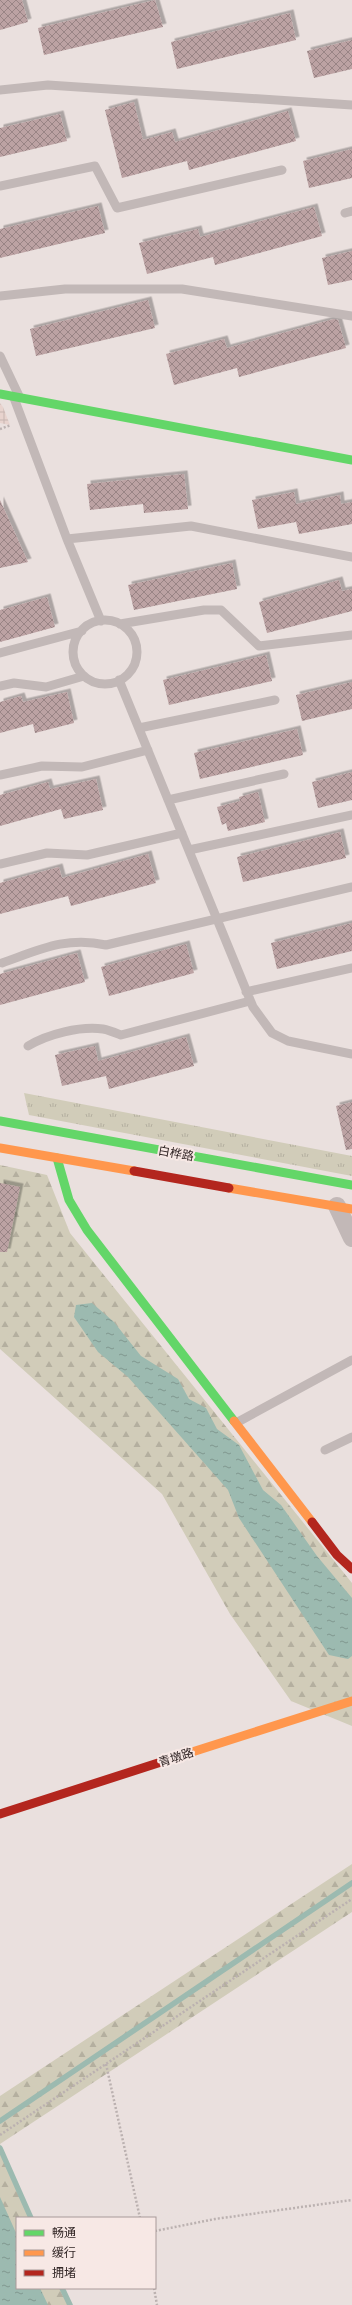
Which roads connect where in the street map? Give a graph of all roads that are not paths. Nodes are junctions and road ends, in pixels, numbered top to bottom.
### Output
1 (0, 90) edge
2 (352, 105) edge
3 (282, 170) dead end
4 (0, 186) edge
5 (0, 296) edge
6 (352, 316) edge
7 (0, 356) edge
8 (0, 394) edge
9 (17, 397) junction
10 (352, 449) edge
11 (351, 459) edge
12 (67, 539) junction
13 (352, 557) edge
14 (101, 620) junction
15 (120, 624) junction
16 (82, 631) junction
17 (352, 634) edge
18 (0, 654) edge
19 (84, 676) junction
20 (119, 680) junction
21 (0, 686) edge
22 (275, 700) dead end
23 (139, 728) junction
24 (148, 750) junction
25 (284, 774) dead end
26 (0, 775) edge
27 (168, 800) junction
28 (352, 815) edge
29 (182, 833) junction
30 (189, 850) junction
31 (0, 864) edge
32 (352, 887) edge
33 (217, 919) junction
34 (2, 963) dead end
35 (352, 968) edge
36 (246, 992) junction
37 (250, 1001) junction
38 (28, 1046) dead end
39 (352, 1054) edge
40 (0, 1116) edge
41 (0, 1121) edge
42 (2, 1148) edge
43 (57, 1158) junction
44 (352, 1185) edge
45 (344, 1207) edge
46 (352, 1238) edge
47 (352, 1360) edge
48 (236, 1423) junction
49 (352, 1436) edge
50 (325, 1450) dead end
51 (351, 1566) edge
52 (352, 1701) edge
53 (0, 1814) edge

1 - 2 lane
3 - 4 lane
5 - 6 lane
7 - 9 lane
8 - 9 street
9 - 11 street
9 - 12 lane
10 - 11 lane
12 - 13 lane
12 - 14 lane
14 - 15 lane
14 - 16 lane
15 - 17 lane
15 - 20 lane
16 - 18 lane
16 - 19 lane
19 - 20 lane
19 - 21 lane
20 - 23 lane
22 - 23 lane
23 - 24 lane
24 - 26 lane
24 - 27 lane
25 - 27 lane
27 - 29 lane
28 - 30 lane
29 - 30 lane
29 - 31 lane
30 - 33 lane
32 - 33 lane
33 - 34 lane
33 - 36 lane
35 - 36 lane
36 - 37 lane
37 - 38 lane
37 - 39 lane
40 - 41 street
41 - 42 street
41 - 44 street, 白桦路
42 - 43 street, 白桦路
43 - 45 street, 白桦路
43 - 48 street
45 - 46 street
47 - 48 lane
48 - 51 street
49 - 50 lane
52 - 53 street, 青墩路

